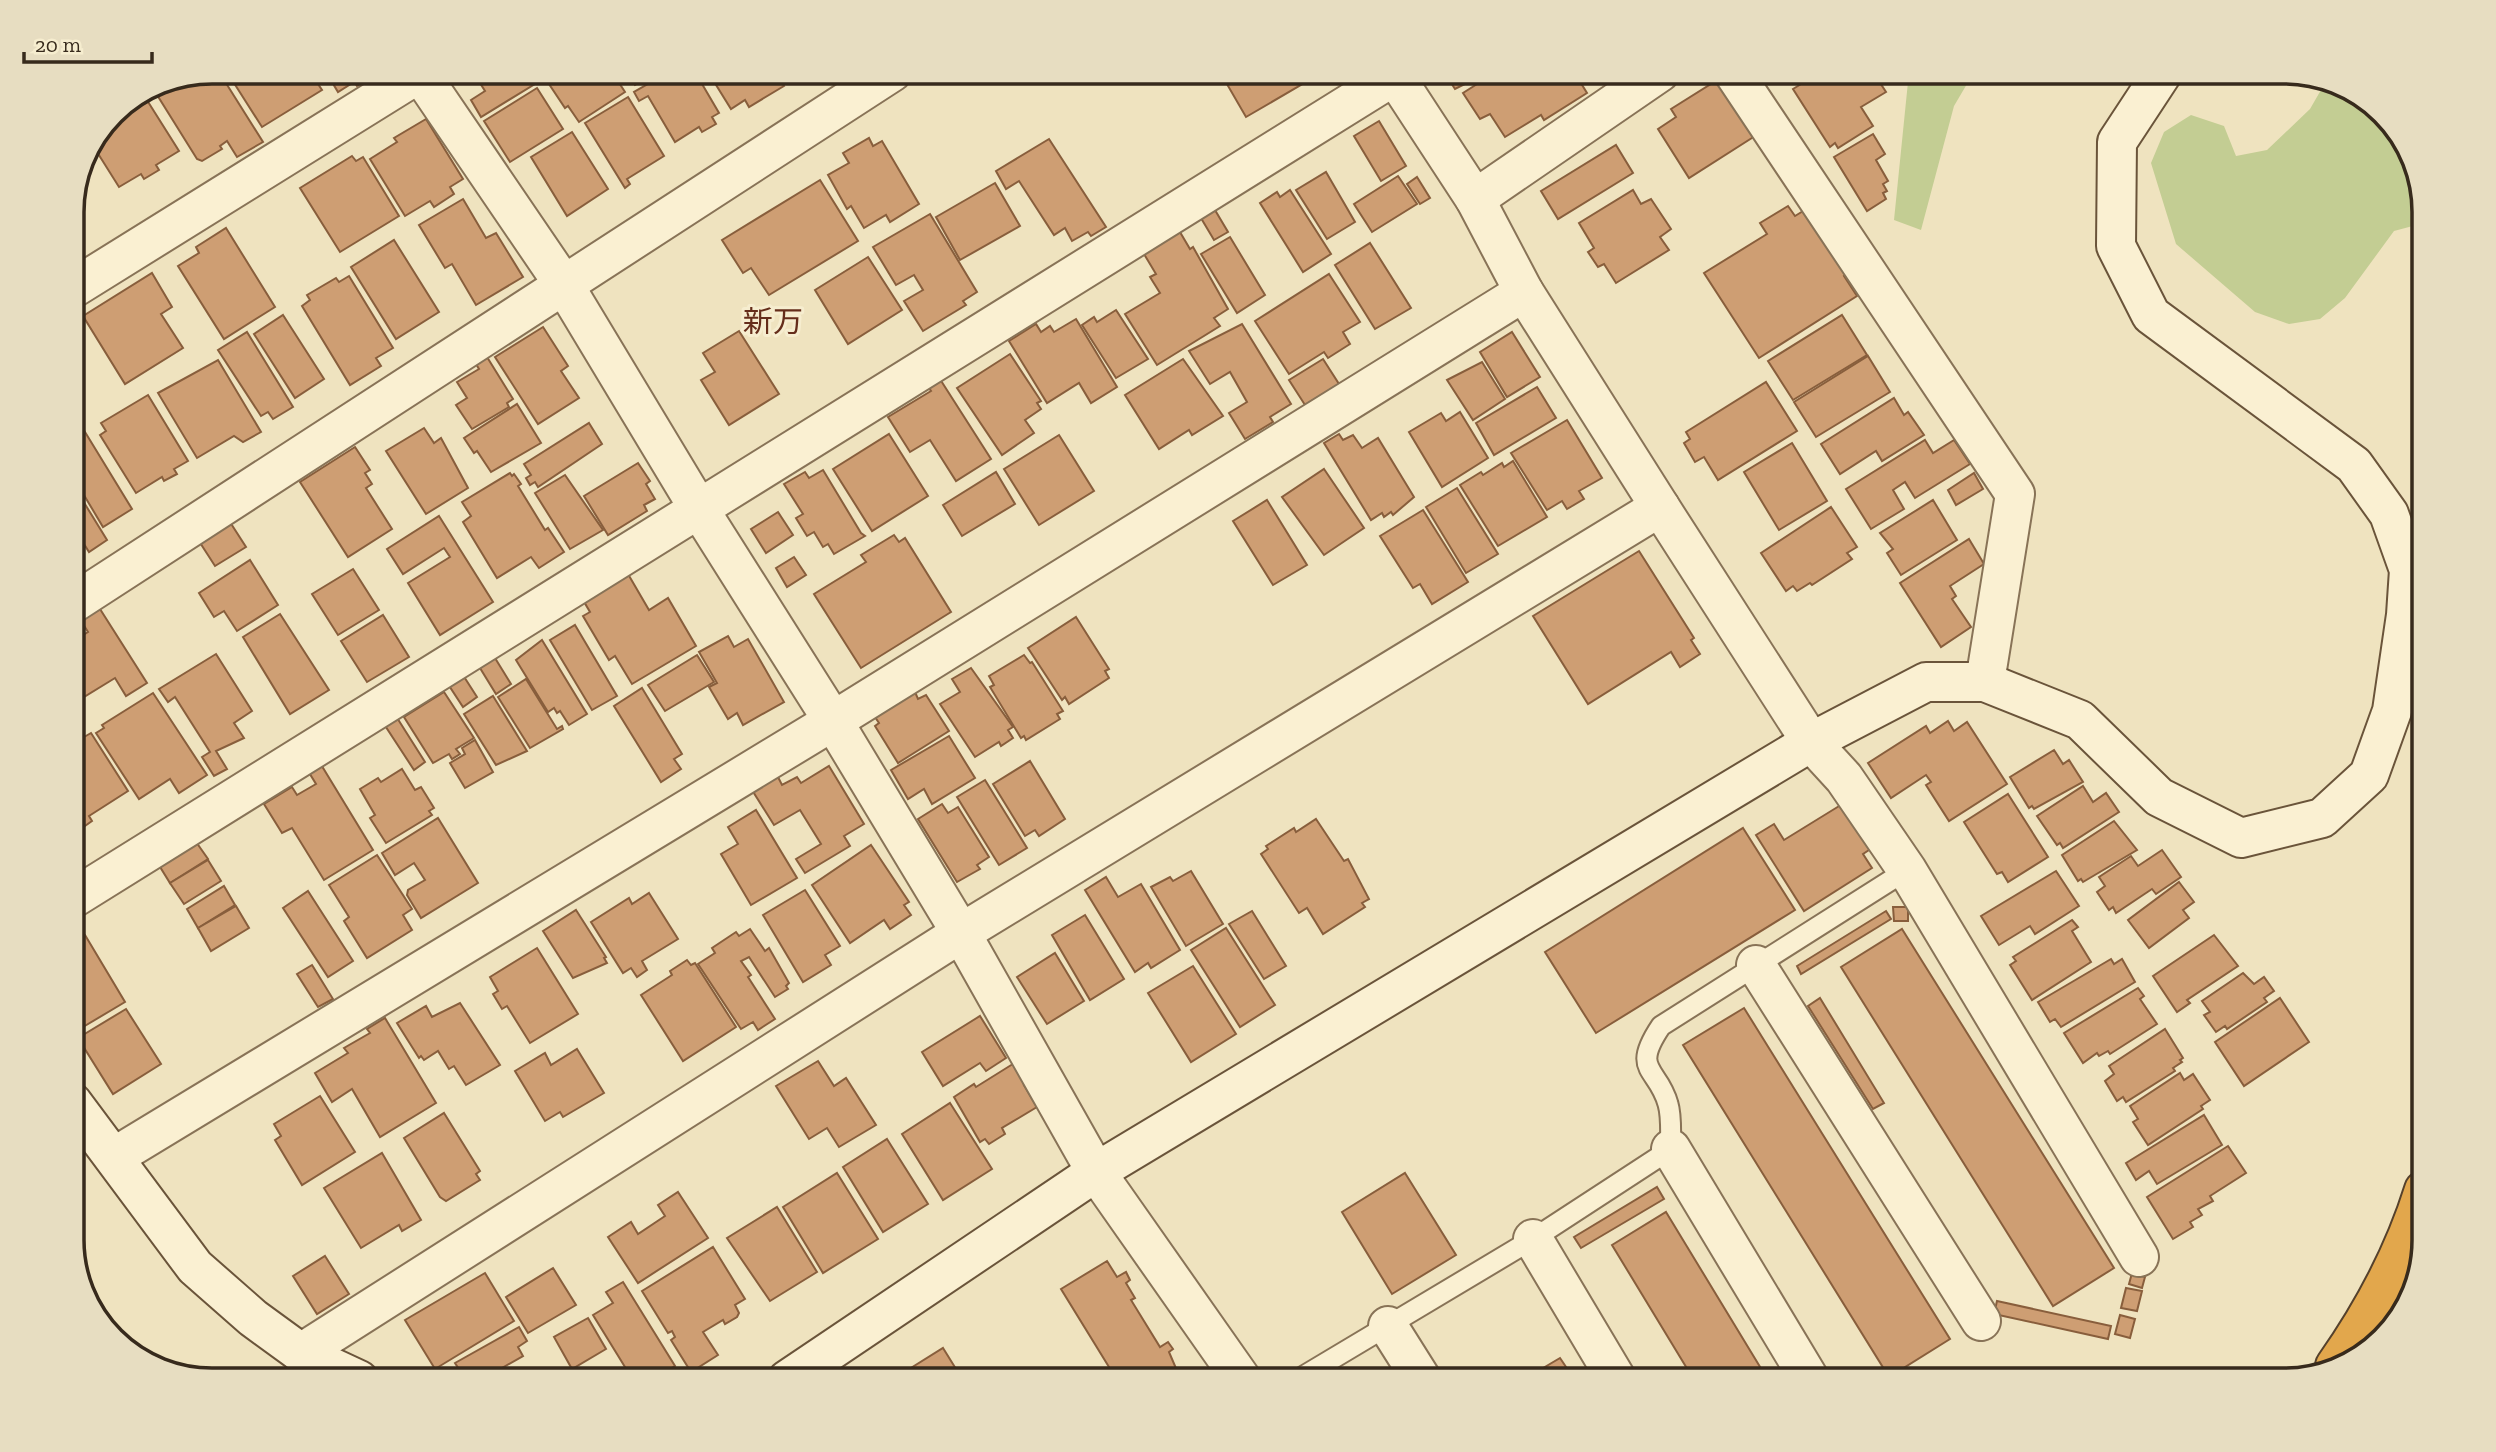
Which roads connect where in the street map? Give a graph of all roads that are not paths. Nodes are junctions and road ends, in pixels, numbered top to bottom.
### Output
1 (401, 84) edge
2 (428, 84) edge
3 (874, 84) edge
4 (1377, 84) edge
5 (1400, 84) edge
6 (1643, 84) edge
7 (1741, 84) edge
8 (2155, 84) edge
9 (1475, 199) junction
10 (84, 282) edge
11 (564, 285) junction
12 (1524, 292) junction
13 (1660, 507) junction
14 (699, 509) junction
15 (84, 596) edge
16 (1985, 682) junction
17 (833, 720) junction
18 (1811, 742) junction
19 (1907, 870) junction
20 (84, 892) edge
21 (961, 933) junction
22 (1756, 965) junction
23 (84, 1118) edge
24 (1671, 1149) junction
25 (114, 1157) junction
26 (1096, 1172) junction
27 (2412, 1219) edge
28 (1533, 1239) junction
29 (2139, 1257) dead end
30 (1981, 1321) dead end
31 (1388, 1326) junction
32 (301, 1353) junction
33 (2344, 1353) edge
34 (333, 1368) edge
35 (805, 1368) edge
36 (1234, 1368) edge
37 (1317, 1368) edge
38 (1414, 1368) edge
39 (1610, 1368) edge
40 (1804, 1368) edge

1 - 10 street
2 - 11 street
3 - 11 street
4 - 14 street
5 - 9 street
6 - 9 street
7 - 16 street
8 - 16 street
9 - 12 street
11 - 14 street
11 - 15 street
12 - 13 street
12 - 17 street
13 - 18 street
13 - 21 street
14 - 17 street
14 - 20 street
16 - 18 street
17 - 21 street
17 - 25 street
18 - 19 street
18 - 26 street
19 - 22 lane
19 - 29 street
21 - 26 street
21 - 32 street
22 - 24 lane
22 - 30 street
23 - 25 street
24 - 28 lane
24 - 40 street
25 - 32 street
26 - 35 street
26 - 36 street
27 - 33 highway
28 - 31 lane
28 - 39 street
31 - 37 lane
31 - 38 street
32 - 34 street

